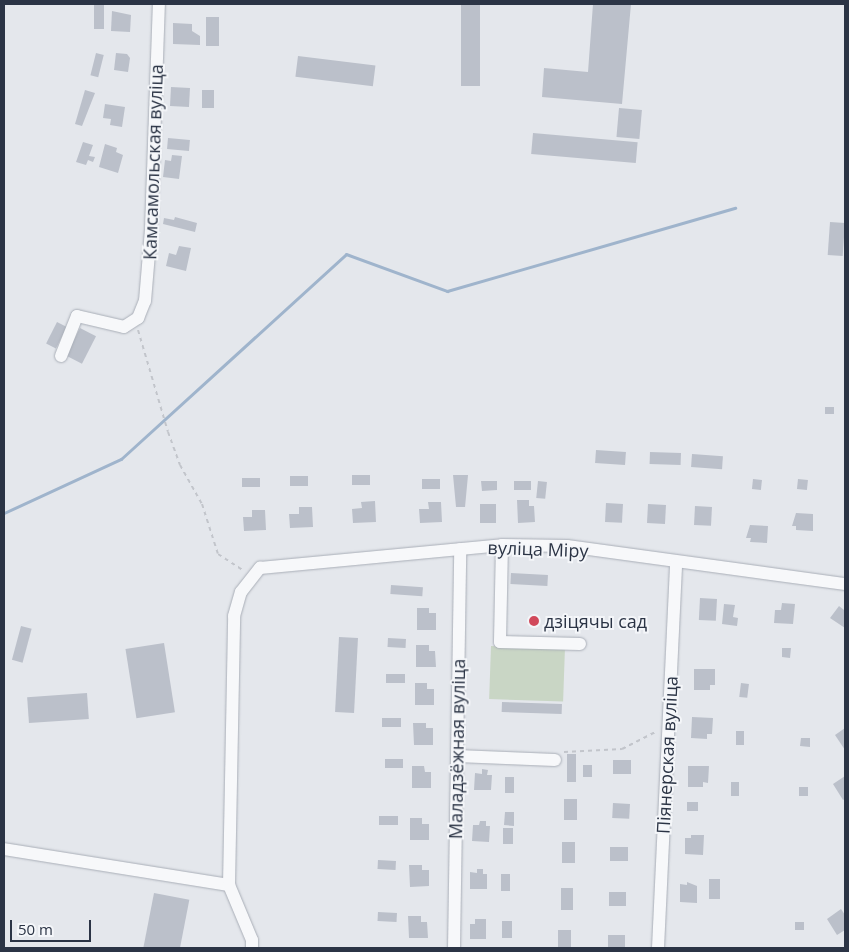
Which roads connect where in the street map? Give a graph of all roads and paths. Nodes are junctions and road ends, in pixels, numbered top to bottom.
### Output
1 (159, 4) edge
2 (138, 318) junction
3 (60, 356) dead end
4 (502, 545) junction
5 (460, 550) junction
6 (676, 562) junction
7 (257, 572) junction
8 (845, 584) edge
9 (580, 644) dead end
10 (669, 720) junction
11 (457, 756) junction
12 (555, 760) joint
13 (4, 849) edge
14 (229, 885) junction
15 (252, 948) edge
16 (454, 948) edge
17 (658, 948) edge

1 - 2 street, Камсамольская вуліца
2 - 3 street
2 - 7 path
4 - 5 street, вуліца Міру
4 - 6 street, вуліца Міру
4 - 9 street
5 - 7 street, вуліца Міру
5 - 11 street, Маладзёжная вуліца
6 - 8 street, вуліца Міру
6 - 10 street, Піянерская вуліца
7 - 14 street
10 - 12 path
10 - 17 street, Піянерская вуліца
11 - 12 street
11 - 16 street, Маладзёжная вуліца
13 - 14 street
14 - 15 street

